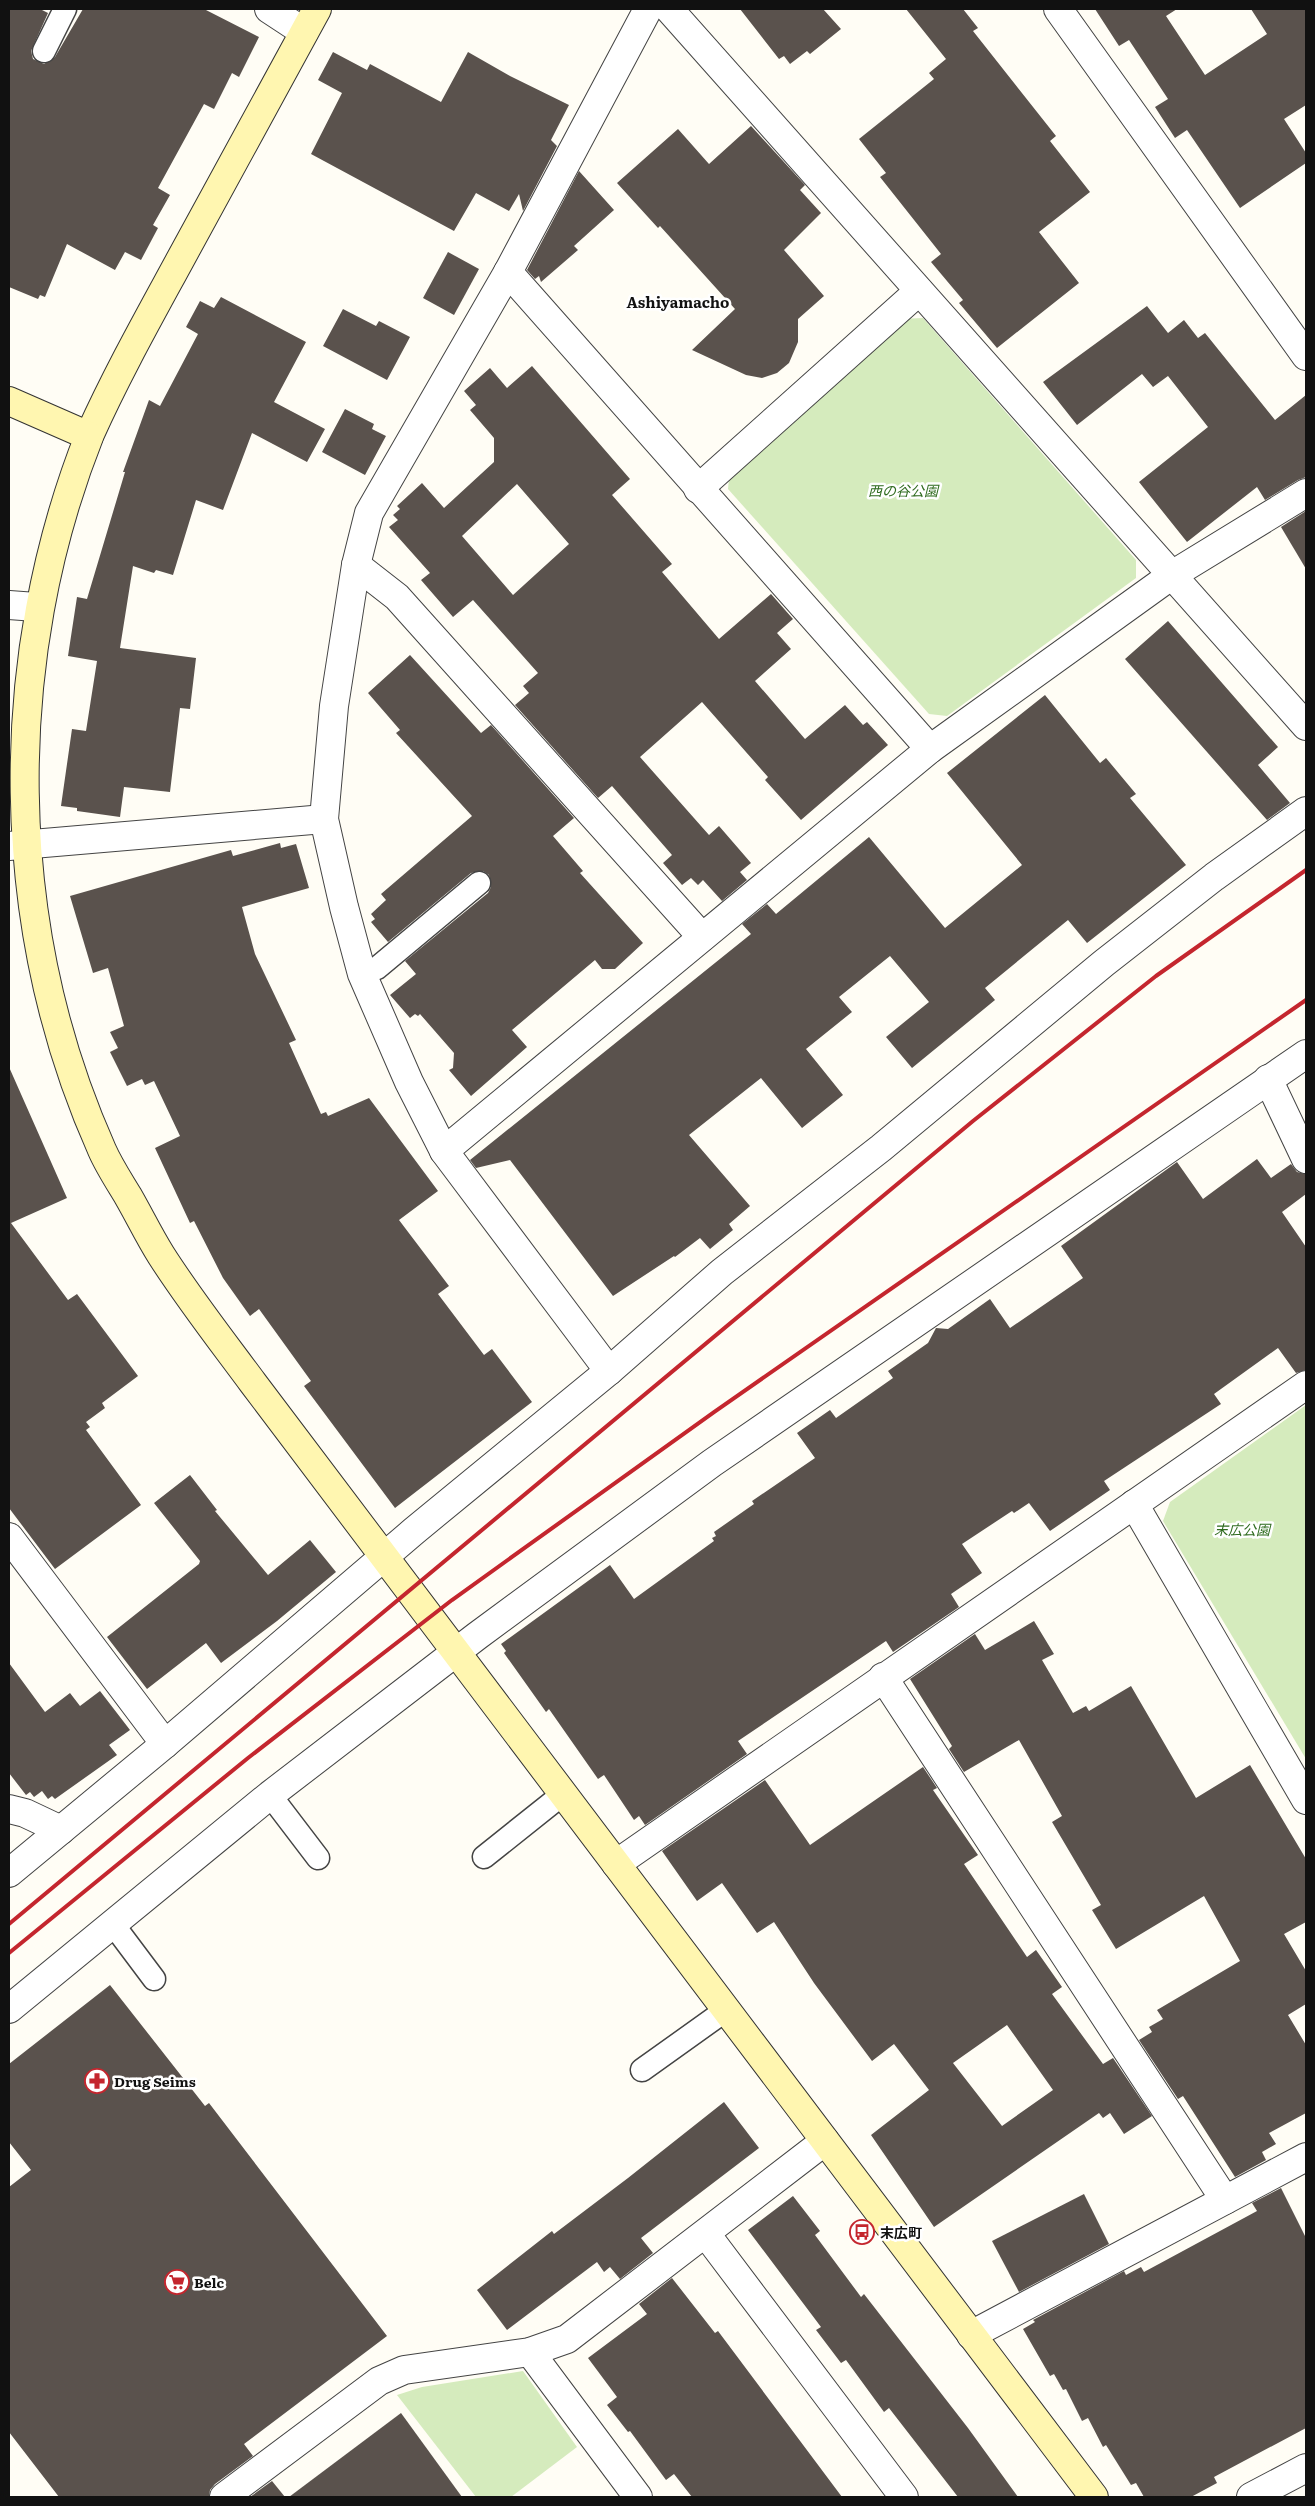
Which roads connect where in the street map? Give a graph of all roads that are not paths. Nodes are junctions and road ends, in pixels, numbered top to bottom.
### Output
1 (65, 9) edge
2 (269, 9) edge
3 (648, 9) edge
4 (669, 9) edge
5 (1058, 9) edge
6 (310, 20) edge
7 (44, 51) dead end
8 (508, 272) junction
9 (919, 291) junction
10 (1306, 356) edge
11 (9, 401) edge
12 (89, 436) junction
13 (698, 489) junction
14 (1306, 493) edge
15 (356, 565) junction
16 (1172, 575) junction
17 (9, 605) edge
18 (36, 607) junction
19 (1306, 726) edge
20 (930, 748) junction
21 (1306, 811) edge
22 (324, 820) junction
23 (16, 845) edge
24 (479, 883) dead end
25 (702, 937) junction
26 (362, 974) junction
27 (1306, 1054) edge
28 (1268, 1079) junction
29 (444, 1151) junction
30 (1306, 1159) edge
31 (608, 1371) junction
32 (1306, 1385) edge
33 (1134, 1504) junction
34 (9, 1537) edge
35 (384, 1557) junction
36 (456, 1652) junction
37 (883, 1677) junction
38 (165, 1744) junction
39 (563, 1794) junction
40 (270, 1795) junction
41 (1306, 1800) edge
42 (9, 1810) edge
43 (60, 1830) junction
44 (484, 1857) dead end
45 (318, 1858) dead end
46 (616, 1864) junction
47 (9, 1873) edge
48 (112, 1923) junction
49 (154, 1979) dead end
50 (9, 2010) edge
51 (726, 2010) junction
52 (642, 2070) dead end
53 (825, 2141) junction
54 (1306, 2157) edge
55 (1225, 2200) junction
56 (706, 2234) junction
57 (971, 2335) junction
58 (530, 2352) junction
59 (1306, 2468) edge
60 (224, 2497) edge
61 (638, 2497) edge
62 (904, 2497) edge
63 (1094, 2497) edge
64 (1251, 2497) edge

1 - 7 lane
2 - 6 street
3 - 8 street
4 - 9 street
5 - 10 street
6 - 12 street
8 - 13 street
8 - 15 street
9 - 13 street
9 - 16 street
11 - 12 street
12 - 18 street
13 - 20 street
14 - 16 street
15 - 22 street
15 - 25 street
16 - 19 street
16 - 20 street
17 - 18 street
18 - 23 street
20 - 25 street
21 - 31 street
22 - 23 street
22 - 26 street
23 - 35 street
24 - 26 lane
25 - 29 street
26 - 29 street
27 - 28 street
28 - 30 street
28 - 36 street
29 - 31 street
31 - 35 street
32 - 33 street
33 - 37 street
33 - 41 street
34 - 38 street
35 - 36 street
35 - 38 street
36 - 39 street
36 - 40 street
37 - 46 street
37 - 55 street
38 - 43 street
39 - 44 lane
39 - 46 street
40 - 45 lane
40 - 48 street
42 - 43 street
43 - 47 street
46 - 51 street
48 - 49 lane
48 - 50 street
51 - 52 lane
51 - 53 street
53 - 56 street
53 - 57 street
54 - 55 street
55 - 57 street
56 - 58 street
56 - 62 street
57 - 63 street
58 - 60 street
58 - 61 street
59 - 64 street

